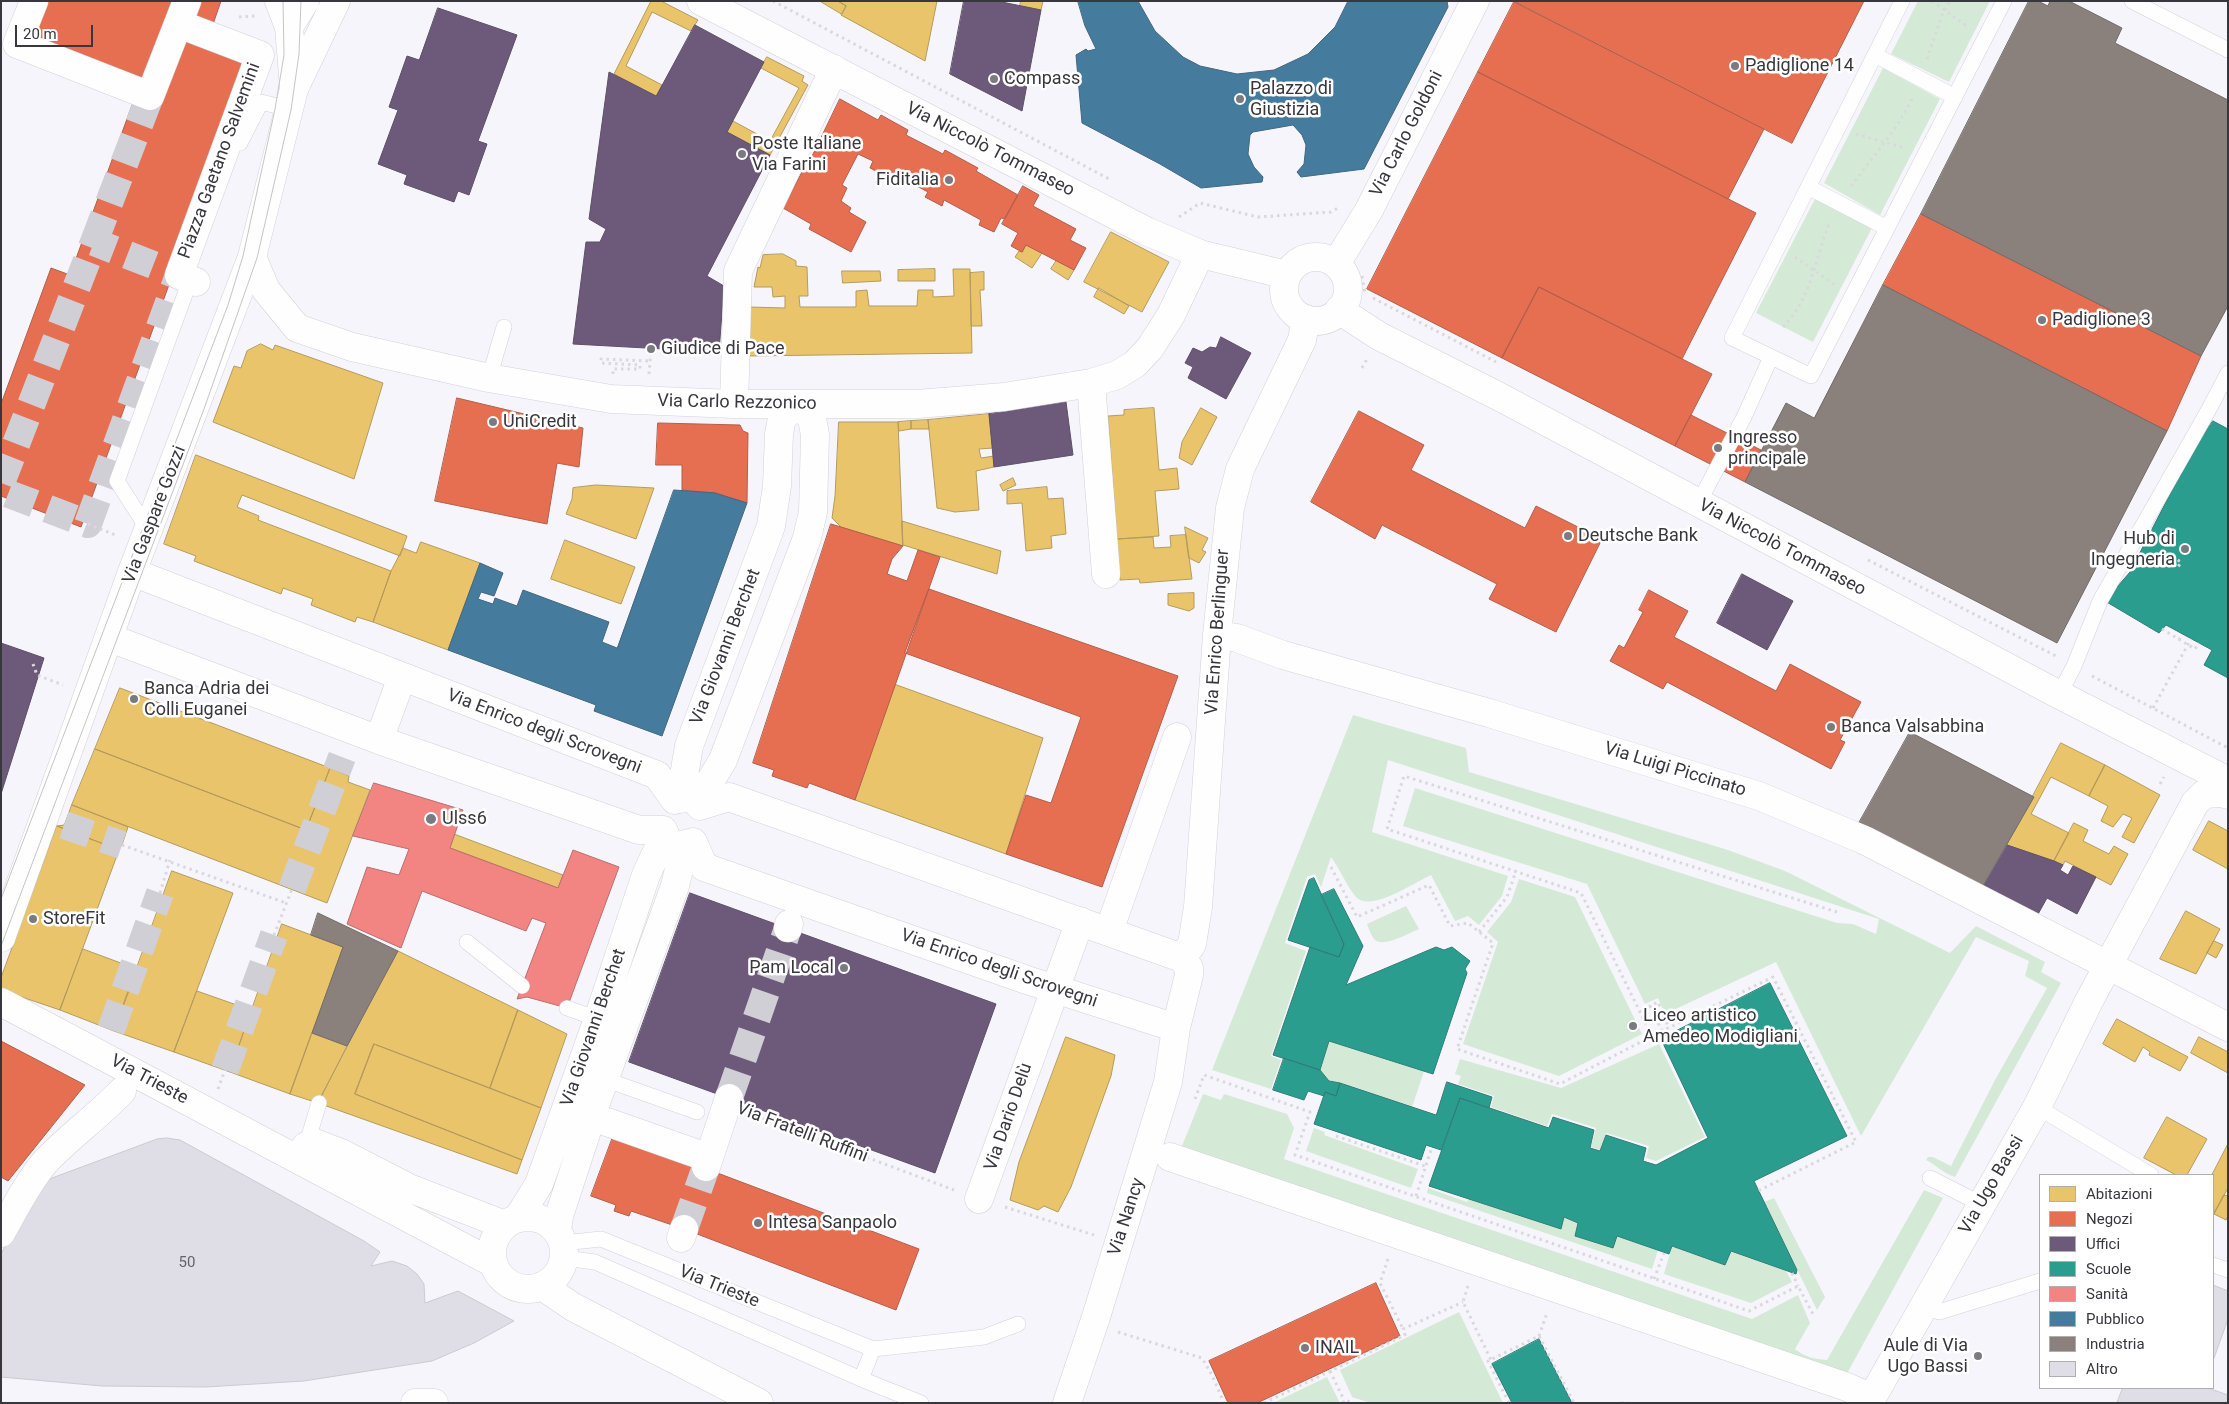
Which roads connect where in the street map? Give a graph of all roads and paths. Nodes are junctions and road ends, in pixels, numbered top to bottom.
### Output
1 (34, 1) edge
2 (305, 1) edge
3 (336, 1) edge
4 (701, 1) edge
5 (774, 1) edge
6 (1475, 1) edge
7 (1902, 1) edge
8 (1932, 1) edge
9 (1950, 1) edge
10 (2004, 1) edge
11 (2132, 1) edge
12 (268, 8) edge
13 (1945, 10) junction
14 (183, 13) edge
15 (232, 18) dead end
16 (289, 27) junction
17 (1975, 32) dead end
18 (2228, 50) edge
19 (1875, 55) junction
20 (1926, 62) dead end
21 (834, 69) junction
22 (1915, 92) dead end
23 (1954, 97) junction
24 (291, 99) junction
25 (1850, 132) dead end
26 (1884, 142) junction
27 (1914, 151) dead end
28 (1118, 184) dead end
29 (1808, 187) junction
30 (1848, 189) dead end
31 (1345, 204) dead end
32 (1171, 212) dead end
33 (1833, 216) dead end
34 (1887, 228) junction
35 (1787, 252) dead end
36 (1200, 254) junction
37 (252, 257) junction
38 (1336, 264) junction
39 (1814, 270) junction
40 (1287, 275) junction
41 (1362, 275) dead end
42 (193, 281) junction
43 (1841, 289) dead end
44 (1339, 310) junction
45 (1306, 319) junction
46 (504, 327) dead end
47 (1783, 327) dead end
48 (651, 349) dead end
49 (1771, 357) junction
50 (650, 361) junction
51 (1499, 364) dead end
52 (2228, 373) edge
53 (613, 376) dead end
54 (489, 378) junction
55 (649, 378) dead end
56 (1091, 383) junction
57 (734, 404) junction
58 (797, 404) junction
59 (1698, 504) junction
60 (771, 526) junction
61 (149, 531) junction
62 (807, 538) junction
63 (1862, 557) dead end
64 (2177, 570) joint
65 (132, 572) junction
66 (1106, 574) dead end
67 (2162, 630) dead end
68 (1217, 635) junction
69 (2182, 635) dead end
70 (110, 638) junction
71 (2191, 639) dead end
72 (2179, 640) junction
73 (2199, 643) dead end
74 (2188, 645) junction
75 (33, 664) dead end
76 (2074, 666) junction
77 (402, 678) junction
78 (64, 685) dead end
79 (2059, 695) junction
80 (2152, 708) junction
81 (1177, 737) dead end
82 (379, 740) junction
83 (2228, 748) edge
84 (2228, 784) edge
85 (688, 802) junction
86 (676, 838) junction
87 (122, 845) tunnel mouth
88 (170, 860) junction
89 (1331, 867) dead end
90 (1516, 871) junction
91 (292, 889) tunnel mouth
92 (160, 893) tunnel mouth
93 (286, 903) junction
94 (1837, 912) dead end
95 (1080, 921) junction
96 (1109, 931) junction
97 (1479, 932) junction
98 (274, 935) tunnel mouth
99 (1, 938) edge
100 (467, 942) dead end
101 (1182, 958) junction
102 (2110, 965) junction
103 (522, 986) dead end
104 (1057, 989) junction
105 (1, 1002) edge
106 (567, 1008) dead end
107 (598, 1019) junction
108 (1176, 1028) junction
109 (1669, 1028) junction
110 (2228, 1028) edge
111 (1652, 1036) junction
112 (1665, 1037) dead end
113 (604, 1079) junction
114 (122, 1091) dead end
115 (1195, 1099) dead end
116 (727, 1101) joint
117 (319, 1103) dead end
118 (2037, 1107) junction
119 (696, 1112) dead end
120 (607, 1122) dead end
121 (1336, 1136) dead end
122 (1432, 1147) dead end
123 (302, 1152) junction
124 (1170, 1157) dead end
125 (1426, 1166) junction
126 (2149, 1174) edge
127 (1930, 1178) dead end
128 (1758, 1191) dead end
129 (1416, 1196) junction
130 (979, 1199) junction
131 (1981, 1204) junction
132 (511, 1222) junction
133 (1, 1233) edge
134 (1396, 1234) junction
135 (1096, 1236) dead end
136 (561, 1244) junction
137 (1664, 1252) dead end
138 (493, 1263) junction
139 (2214, 1265) edge
140 (2228, 1270) edge
141 (1792, 1273) dead end
142 (1654, 1279) junction
143 (2039, 1282) edge
144 (542, 1286) junction
145 (1798, 1286) junction
146 (1923, 1306) junction
147 (1814, 1316) dead end
148 (1018, 1324) dead end
149 (1402, 1329) junction
150 (1091, 1333) junction
151 (872, 1349) junction
152 (1491, 1360) junction
153 (1330, 1371) junction
154 (861, 1379) junction
155 (725, 1395) edge
156 (1870, 1400) edge
157 (1344, 1401) edge
158 (415, 1403) edge
159 (434, 1403) edge
160 (758, 1403) edge
161 (921, 1403) edge
162 (1067, 1403) edge
163 (1224, 1403) edge
164 (1264, 1403) edge
165 (1354, 1403) edge
166 (1509, 1403) edge
167 (1574, 1403) edge
168 (1621, 1403) edge
169 (1629, 1403) edge

1 - 14 street, Piazza Gaetano Salvemini
2 - 16 street
3 - 24 street, Via Gaspare Gozzi
4 - 21 street, Via Niccolò Tommaseo
5 - 28 path
6 - 38 street, Via Carlo Goldoni
7 - 19 lane
8 - 13 path
9 - 13 path
10 - 23 lane
11 - 18 lane
12 - 15 path
12 - 16 street, Via Gaspare Gozzi
13 - 17 path
13 - 20 path
14 - 42 street, Piazza Gaetano Salvemini
16 - 24 street, Via Gaspare Gozzi
19 - 23 lane
19 - 29 lane
21 - 36 street, Via Niccolò Tommaseo
21 - 57 street
22 - 26 path
23 - 34 lane
24 - 37 street, Via Gaspare Gozzi
24 - 42 lane
25 - 26 path
26 - 27 path
26 - 30 path
29 - 34 lane
29 - 49 lane
31 - 32 path
33 - 39 path
34 - 49 lane
35 - 39 path
36 - 40 street, Via Niccolò Tommaseo
36 - 56 street, Via Carlo Rezzonico
37 - 54 street, Via Carlo Rezzonico
37 - 61 street, Via Gaspare Gozzi
38 - 40 street
38 - 44 street
39 - 43 path
39 - 47 path
40 - 45 street
41 - 51 path
42 - 61 lane
44 - 45 street
44 - 59 street, Via Niccolò Tommaseo
45 - 68 street, Via Enrico Berlinguer
46 - 54 lane
48 - 50 path
49 - 59 lane
50 - 53 path
50 - 55 path
52 - 76 lane
54 - 57 street, Via Carlo Rezzonico
56 - 58 street, Via Carlo Rezzonico
56 - 66 street
57 - 58 street, Via Carlo Rezzonico
58 - 60 street, Via Giovanni Berchet
58 - 62 street, Via Giovanni Berchet
59 - 79 street, Via Niccolò Tommaseo
60 - 62 street
60 - 85 street, Via Giovanni Berchet
61 - 65 street, Via Gaspare Gozzi
62 - 85 street, Via Giovanni Berchet
63 - 76 path
64 - 64 path
65 - 70 street, Via Gaspare Gozzi
65 - 77 street, Via Enrico degli Scrovegni
67 - 72 path
68 - 101 street, Via Enrico Berlinguer
68 - 102 street, Via Luigi Piccinato
69 - 72 path
70 - 82 street
70 - 99 street, Via Gaspare Gozzi
71 - 74 path
72 - 74 path
73 - 74 path
74 - 80 path
75 - 78 path
76 - 79 lane
76 - 80 path
77 - 82 street
77 - 85 street, Via Enrico degli Scrovegni
79 - 84 street, Via Niccolò Tommaseo
80 - 83 path
81 - 96 street
82 - 86 street
84 - 102 street, Via Ugo Bassi
85 - 86 street
85 - 86 street, Via Enrico degli Scrovegni
85 - 95 street
86 - 104 street, Via Enrico degli Scrovegni
86 - 107 street, Via Giovanni Berchet
86 - 113 street, Via Giovanni Berchet
87 - 88 path
88 - 92 path
88 - 93 path
89 - 97 path
90 - 94 path
90 - 97 path
90 - 111 path
91 - 93 path
93 - 98 path
95 - 96 street
95 - 104 street, Via Dario Delù
96 - 101 street
97 - 111 path
100 - 103 lane
101 - 108 street
102 - 110 street
102 - 118 street, Via Ugo Bassi
104 - 108 street, Via Enrico degli Scrovegni
104 - 130 street, Via Dario Delù
105 - 123 street, Via Trieste
106 - 107 lane
107 - 132 street, Via Giovanni Berchet
108 - 150 street, Via Nancy
109 - 111 path
109 - 112 path
109 - 128 path
113 - 119 lane
113 - 136 street, Via Giovanni Berchet
114 - 133 street
115 - 129 path
116 - 120 street
116 - 130 path, Via Fratelli Ruffini
117 - 123 lane
118 - 126 lane
118 - 131 street, Via Ugo Bassi
121 - 125 path
122 - 125 path
123 - 132 street, Via Trieste
123 - 138 street, Via Trieste
124 - 134 street
125 - 129 path
127 - 131 lane
129 - 142 path
130 - 135 path
131 - 146 street, Via Ugo Bassi
132 - 136 street, Via Trieste
132 - 138 street
134 - 149 path
134 - 156 street
136 - 144 street
136 - 151 lane, Via Trieste
136 - 154 lane, Via Trieste
137 - 142 path
138 - 144 street, Via Trieste
139 - 140 lane
141 - 145 path
142 - 145 path
143 - 146 lane
144 - 155 street
145 - 147 path
146 - 156 street, Via Ugo Bassi
148 - 151 lane, Via Trieste
149 - 152 path
149 - 153 path
150 - 162 street, Via Nancy
150 - 163 path
151 - 154 lane
152 - 166 path
152 - 167 path
153 - 157 path
153 - 164 path
154 - 161 lane, Via Trieste
155 - 160 street
157 - 165 path
158 - 159 street
168 - 169 path

